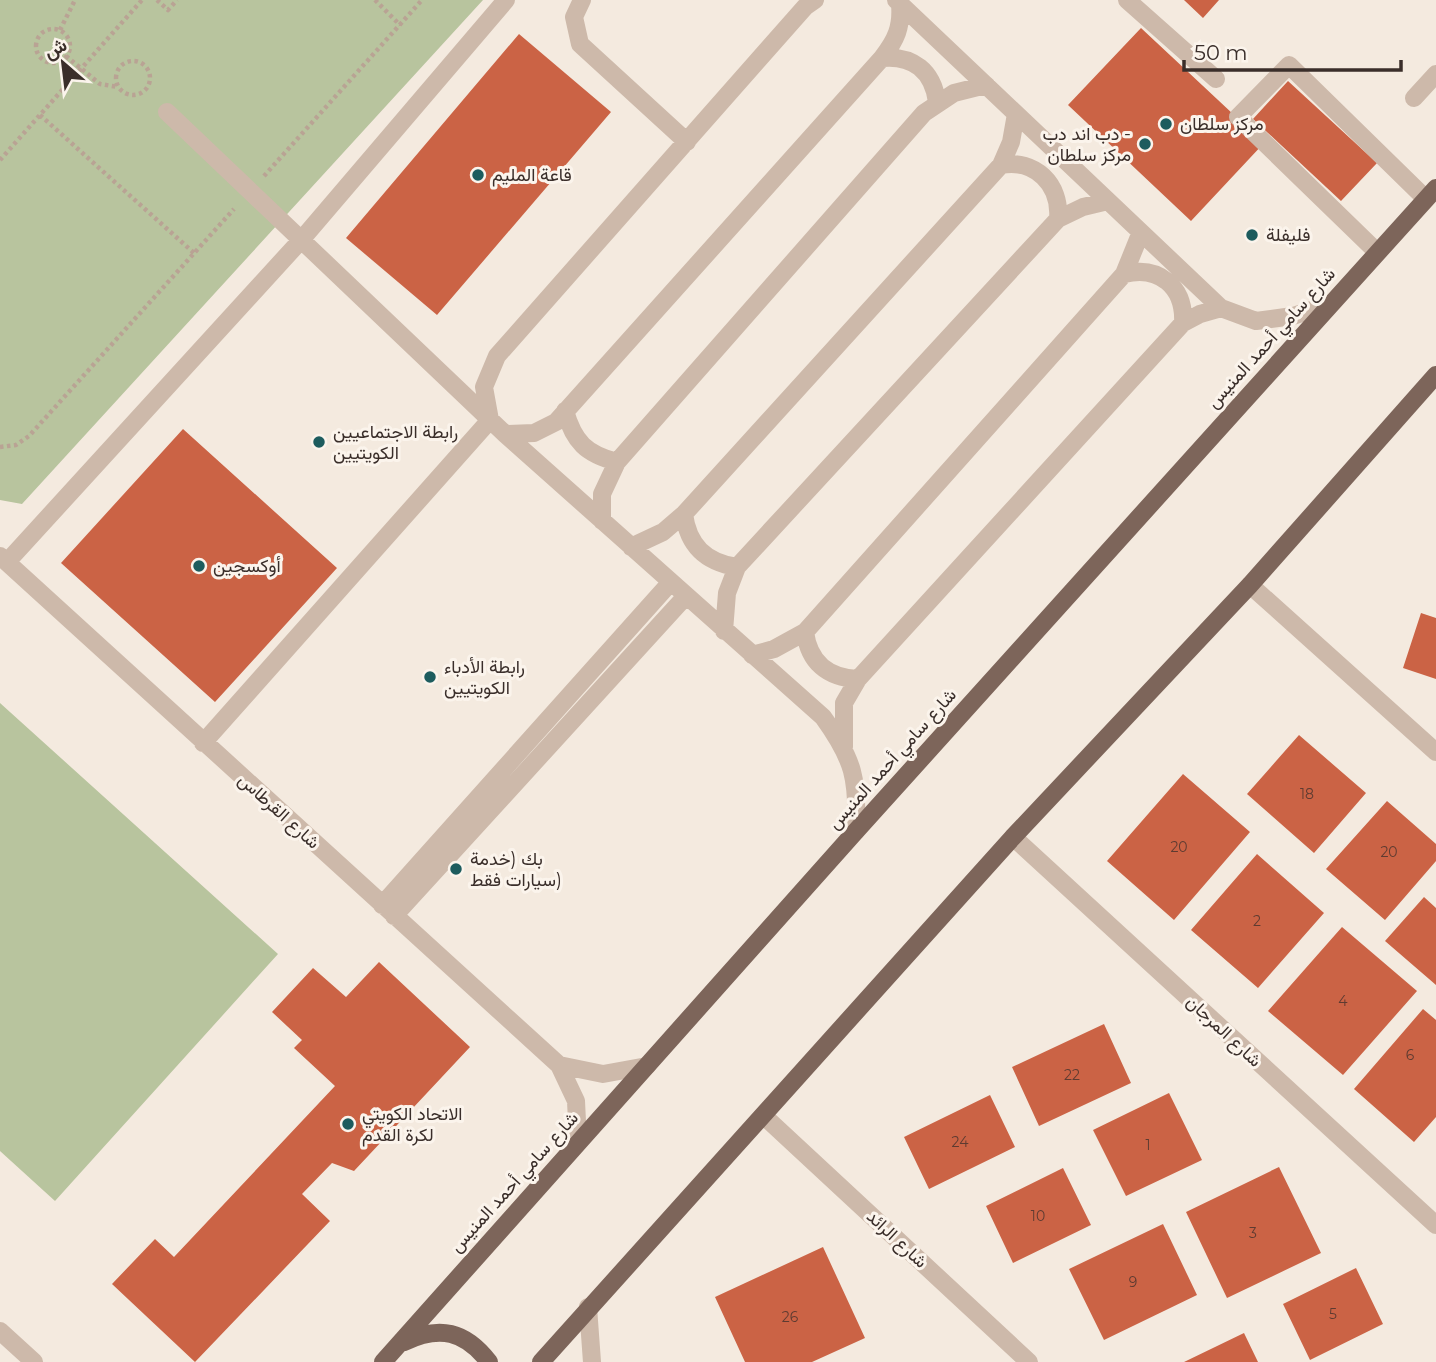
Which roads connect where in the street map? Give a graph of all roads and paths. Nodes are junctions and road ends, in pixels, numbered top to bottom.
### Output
1 (75, 0) edge
2 (142, 0) edge
3 (157, 0) edge
4 (177, 0) edge
5 (375, 0) edge
6 (422, 0) edge
7 (506, 0) edge
8 (582, 0) edge
9 (815, 0) edge
10 (1127, 0) edge
11 (898, 2) edge
12 (400, 25) junction
13 (60, 30) junction
14 (66, 57) junction
15 (883, 58) junction
16 (81, 69) junction
17 (1436, 74) edge
18 (1216, 79) dead end
19 (986, 85) junction
20 (118, 87) junction
21 (1414, 98) dead end
22 (937, 102) junction
23 (167, 112) dead end
24 (1016, 114) junction
25 (40, 115) junction
26 (687, 142) junction
27 (0, 160) edge
28 (1001, 164) junction
29 (250, 191) junction
30 (1431, 194) edge
31 (1108, 201) junction
32 (1058, 219) junction
33 (1141, 232) junction
34 (302, 239) junction
35 (1377, 252) junction
36 (194, 253) junction
37 (1124, 274) junction
38 (1330, 304) junction
39 (1221, 308) junction
40 (1183, 323) junction
41 (1436, 374) edge
42 (565, 411) junction
43 (490, 420) junction
44 (505, 434) junction
45 (0, 447) edge
46 (617, 462) junction
47 (684, 514) junction
48 (602, 521) junction
49 (631, 547) junction
50 (3, 559) edge
51 (737, 567) junction
52 (670, 583) junction
53 (1250, 585) junction
54 (686, 596) junction
55 (724, 631) junction
56 (805, 632) junction
57 (752, 655) junction
58 (858, 679) junction
59 (203, 743) junction
60 (844, 747) junction
61 (1436, 752) edge
62 (856, 831) junction
63 (1013, 837) junction
64 (388, 910) junction
65 (559, 1065) junction
66 (647, 1066) junction
67 (764, 1116) junction
68 (578, 1142) junction
69 (1436, 1225) edge
70 (588, 1307) junction
71 (0, 1331) edge
72 (399, 1345) junction
73 (34, 1362) edge
74 (383, 1362) edge
75 (489, 1362) edge
76 (541, 1362) edge
77 (592, 1362) edge
78 (1029, 1362) edge

1 - 13 path
2 - 16 path
3 - 4 path
5 - 12 path
6 - 12 path
7 - 34 street
8 - 26 street
9 - 26 street
10 - 18 street
11 - 15 street
11 - 19 street
12 - 29 path
13 - 14 path
13 - 14 path
14 - 16 path
15 - 22 street
15 - 42 street
16 - 20 path
16 - 25 path
17 - 21 street
19 - 22 street
19 - 24 street
20 - 20 path
22 - 46 street
23 - 29 street
24 - 28 street
24 - 31 street
25 - 27 path
25 - 36 path
26 - 43 street
28 - 32 street
28 - 47 street
29 - 34 street
29 - 36 path
30 - 35 main road, شارع سامي أحمد المنيس
30 - 35 street
31 - 32 street
31 - 33 street
32 - 51 street
33 - 37 street
33 - 39 street
34 - 43 street
34 - 50 street
35 - 38 main road, شارع سامي أحمد المنيس
36 - 45 path
37 - 40 street
37 - 56 street
38 - 39 street
38 - 62 main road, شارع سامي أحمد المنيس
39 - 40 street
40 - 58 street
41 - 53 main road
42 - 44 street
42 - 46 street
43 - 44 street
43 - 59 street
44 - 48 street
46 - 48 street
47 - 49 street
47 - 51 street
48 - 49 street
49 - 52 street
50 - 59 street, شارع القرطاس
51 - 55 street
52 - 54 street
52 - 64 street
53 - 61 street
53 - 63 main road
54 - 55 street
54 - 64 street
55 - 57 street
56 - 57 street
56 - 58 street
57 - 60 street
58 - 60 street
59 - 64 street, شارع القرطاس
60 - 62 street
62 - 66 main road, شارع سامي أحمد المنيس
63 - 67 main road
63 - 69 street, شارع المرجان
64 - 65 street, شارع القرطاس
65 - 66 street
65 - 68 street, شارع القرطاس
66 - 68 main road, شارع سامي أحمد المنيس
67 - 70 main road
67 - 78 street, شارع الرائد
68 - 72 main road, شارع سامي أحمد المنيس
70 - 76 main road
70 - 77 street
71 - 73 street
72 - 74 main road, شارع سامي أحمد المنيس
72 - 75 main road

